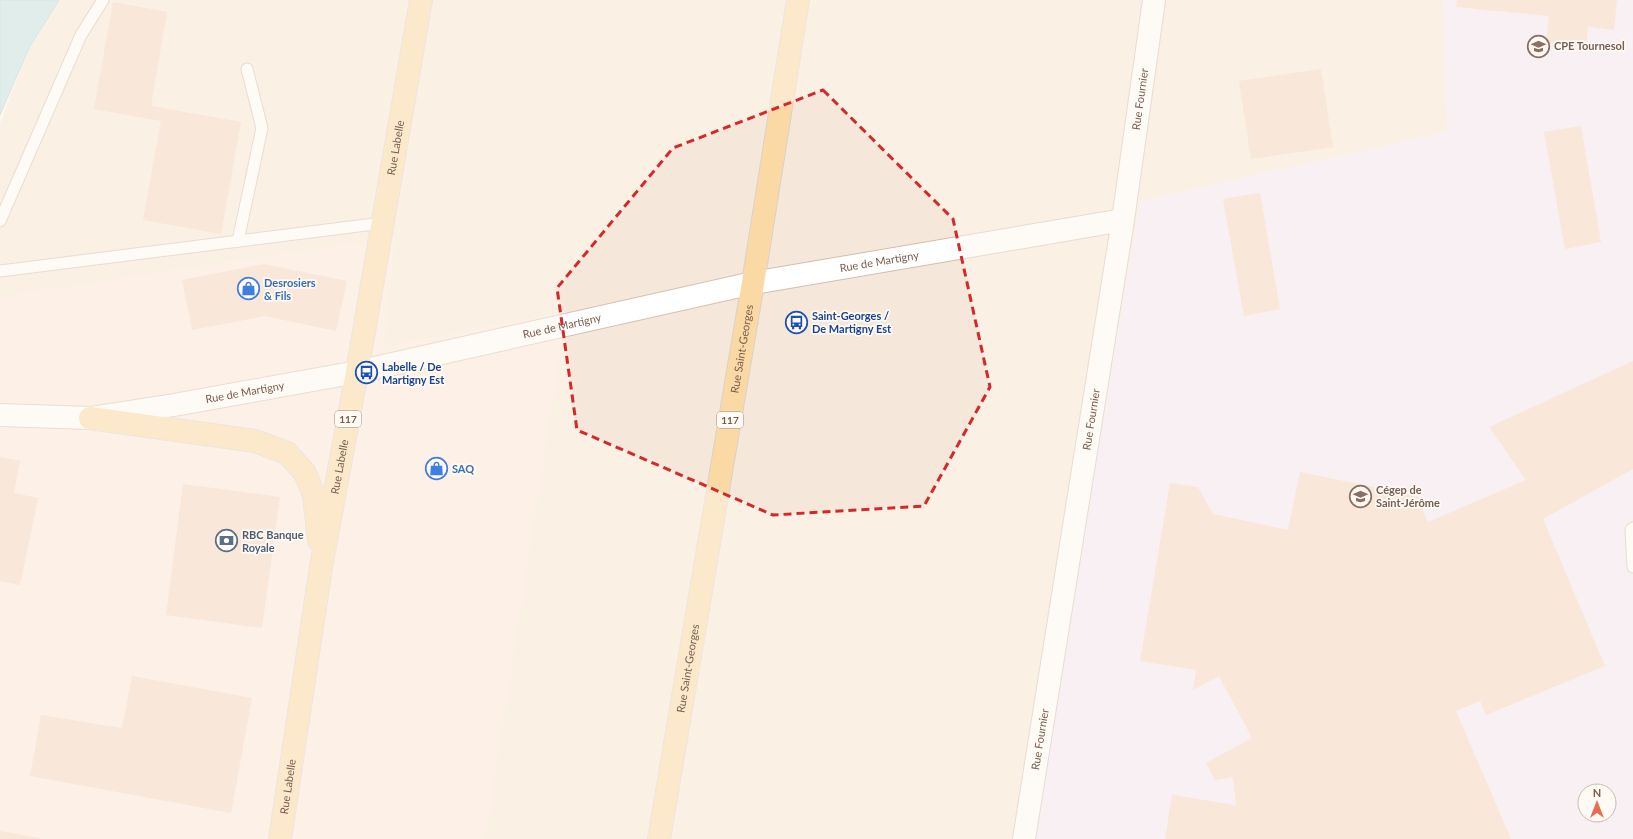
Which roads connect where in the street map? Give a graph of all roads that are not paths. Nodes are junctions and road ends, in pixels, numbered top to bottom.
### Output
1 (103, 0) edge
2 (421, 0) edge
3 (798, 0) edge
4 (1154, 0) edge
5 (247, 69) dead end
6 (1123, 220) junction
7 (0, 221) edge
8 (382, 223) junction
9 (238, 241) junction
10 (0, 271) edge
11 (753, 282) junction
12 (357, 372) junction
13 (0, 415) edge
14 (90, 418) junction
15 (1633, 528) edge
16 (321, 567) junction
17 (1633, 567) edge
18 (280, 839) edge
19 (659, 839) edge
20 (1024, 839) edge

1 - 7 lane
2 - 8 main road, Rue Labelle / 117
3 - 11 main road, Rue Saint-Georges / 117
4 - 6 street, Rue Fournier
5 - 9 lane
6 - 11 street, Rue de Martigny
6 - 20 street, Rue Fournier
8 - 9 lane
8 - 12 main road, Rue Labelle / 117
9 - 10 lane
11 - 12 street, Rue de Martigny
11 - 19 main road, Rue Saint-Georges / 117
12 - 14 street, Rue de Martigny
12 - 16 main road, Rue Labelle / 117
13 - 14 street, Rue de Martigny
14 - 16 main road
15 - 17 lane
16 - 18 main road, Rue Labelle / 117

